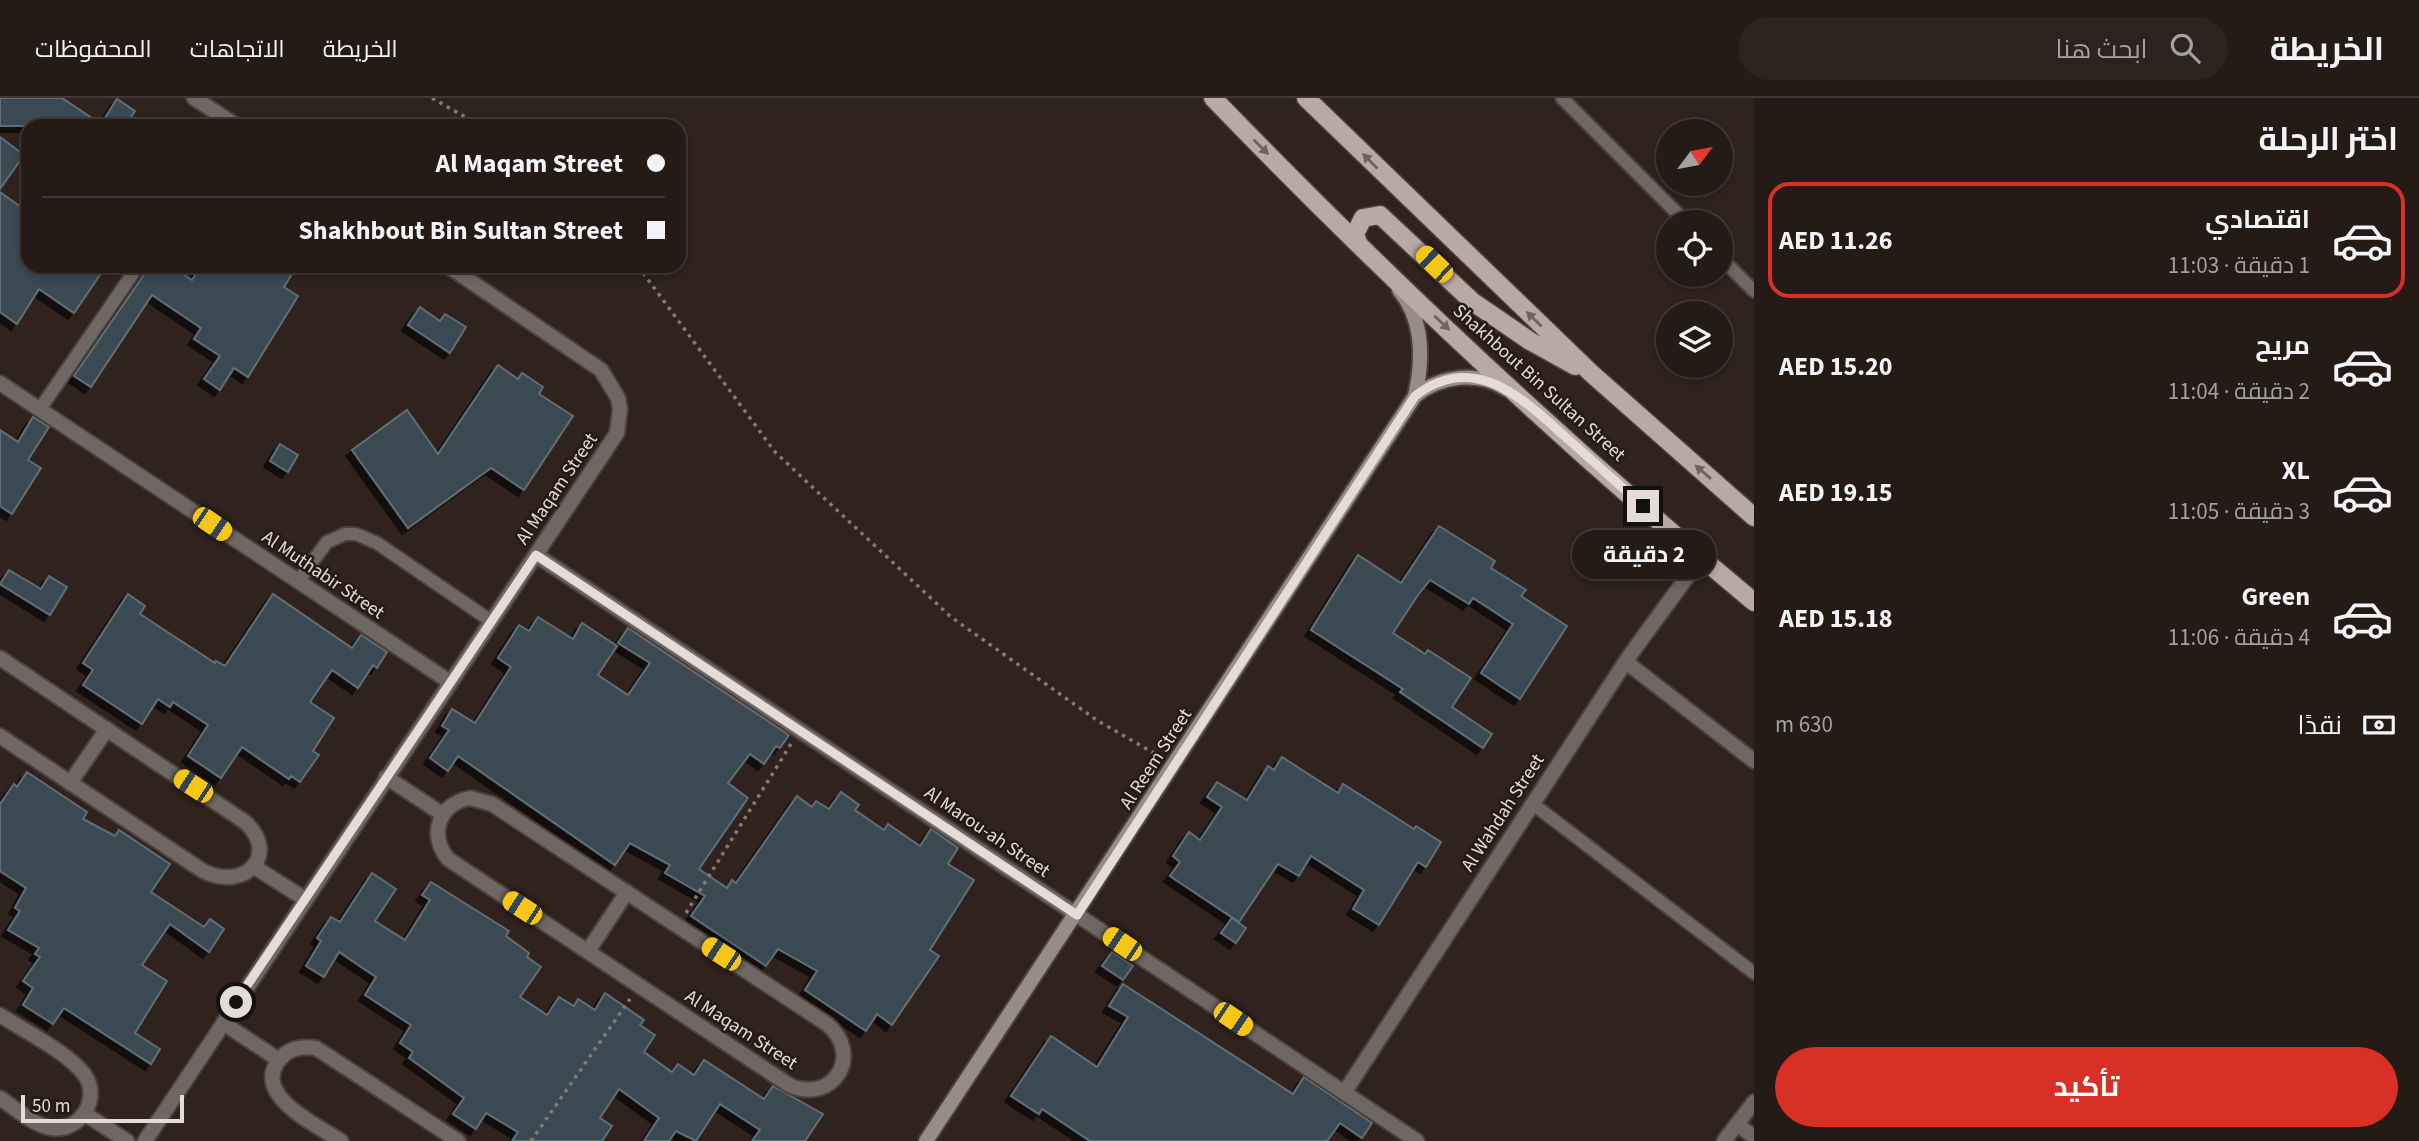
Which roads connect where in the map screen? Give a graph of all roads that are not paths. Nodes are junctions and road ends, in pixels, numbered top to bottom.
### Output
1 (194, 98) edge
2 (1213, 98) edge
3 (1306, 98) edge
4 (1562, 98) edge
5 (226, 119) edge
6 (1674, 210) edge
7 (1357, 243) junction
8 (1377, 262) junction
9 (1733, 270) edge
10 (133, 273) edge
11 (459, 273) edge
12 (1754, 291) edge
13 (1591, 373) junction
14 (0, 383) edge
15 (1415, 396) junction
16 (1526, 401) junction
17 (40, 409) junction
18 (1754, 517) edge
19 (536, 555) junction
20 (1701, 558) junction
21 (298, 581) junction
22 (1754, 602) edge
23 (491, 621) junction
24 (0, 657) edge
25 (1626, 663) junction
26 (450, 682) junction
27 (107, 729) junction
28 (0, 736) edge
29 (1754, 761) edge
30 (386, 777) junction
31 (70, 783) junction
32 (1532, 803) junction
33 (442, 814) junction
34 (253, 866) junction
35 (627, 892) junction
36 (305, 899) junction
37 (1077, 915) junction
38 (588, 951) junction
39 (1754, 973) edge
40 (0, 1015) edge
41 (222, 1023) junction
42 (279, 1060) junction
43 (1344, 1093) junction
44 (0, 1098) edge
45 (1754, 1102) edge
46 (85, 1114) junction
47 (1737, 1124) junction
48 (1754, 1137) edge
49 (127, 1141) edge
50 (145, 1141) edge
51 (341, 1141) edge
52 (458, 1141) edge
53 (926, 1141) edge
54 (1417, 1141) edge
55 (1724, 1141) edge

1 - 5 street
2 -> 7 main road, Shakhbout Bin Sultan Street
13 -> 3 main road
4 - 6 lane
7 - 8 main road, Shakhbout Bin Sultan Street
7 - 13 main road
8 - 15 street, Al Reem Street
8 -> 16 main road, Shakhbout Bin Sultan Street
9 - 12 lane
10 - 17 lane
11 - 19 street, Al Maqam Street
18 -> 13 main road
14 - 17 street, Al Muthabir Street
15 - 16 street
15 - 37 street, Al Reem Street
16 - 20 main road, Shakhbout Bin Sultan Street
17 - 21 street, Al Muthabir Street
19 - 23 street, Al Maqam Street
19 - 37 street, Al Marou-ah Street
20 - 22 main road, Shakhbout Bin Sultan Street
20 - 25 street, Al Wahdah Street
21 - 23 lane
21 - 26 street, Al Muthabir Street
23 - 26 street, Al Maqam Street
24 - 27 street
25 - 29 street
25 - 32 street, Al Wahdah Street
26 - 30 street, Al Maqam Street
27 - 31 street
27 - 34 street
28 - 31 street
30 - 33 street
30 - 36 street, Al Maqam Street
31 - 34 street
32 - 39 lane
32 - 43 street, Al Wahdah Street
33 - 35 street, Al Maqam Street
33 - 38 street, Al Maqam Street
34 - 36 street
35 - 38 street
35 - 38 street, Al Maqam Street
36 - 41 street, Al Maqam Street
37 - 43 street, Al Marou-ah Street
37 - 53 street, Al Reem Street
40 - 46 street
41 - 42 street
41 - 50 street, Al Maqam Street
42 - 51 street
42 - 52 street
43 - 54 street, Al Marou-ah Street
44 - 46 street
45 - 47 street
46 - 49 street
47 - 48 street
47 - 55 street

